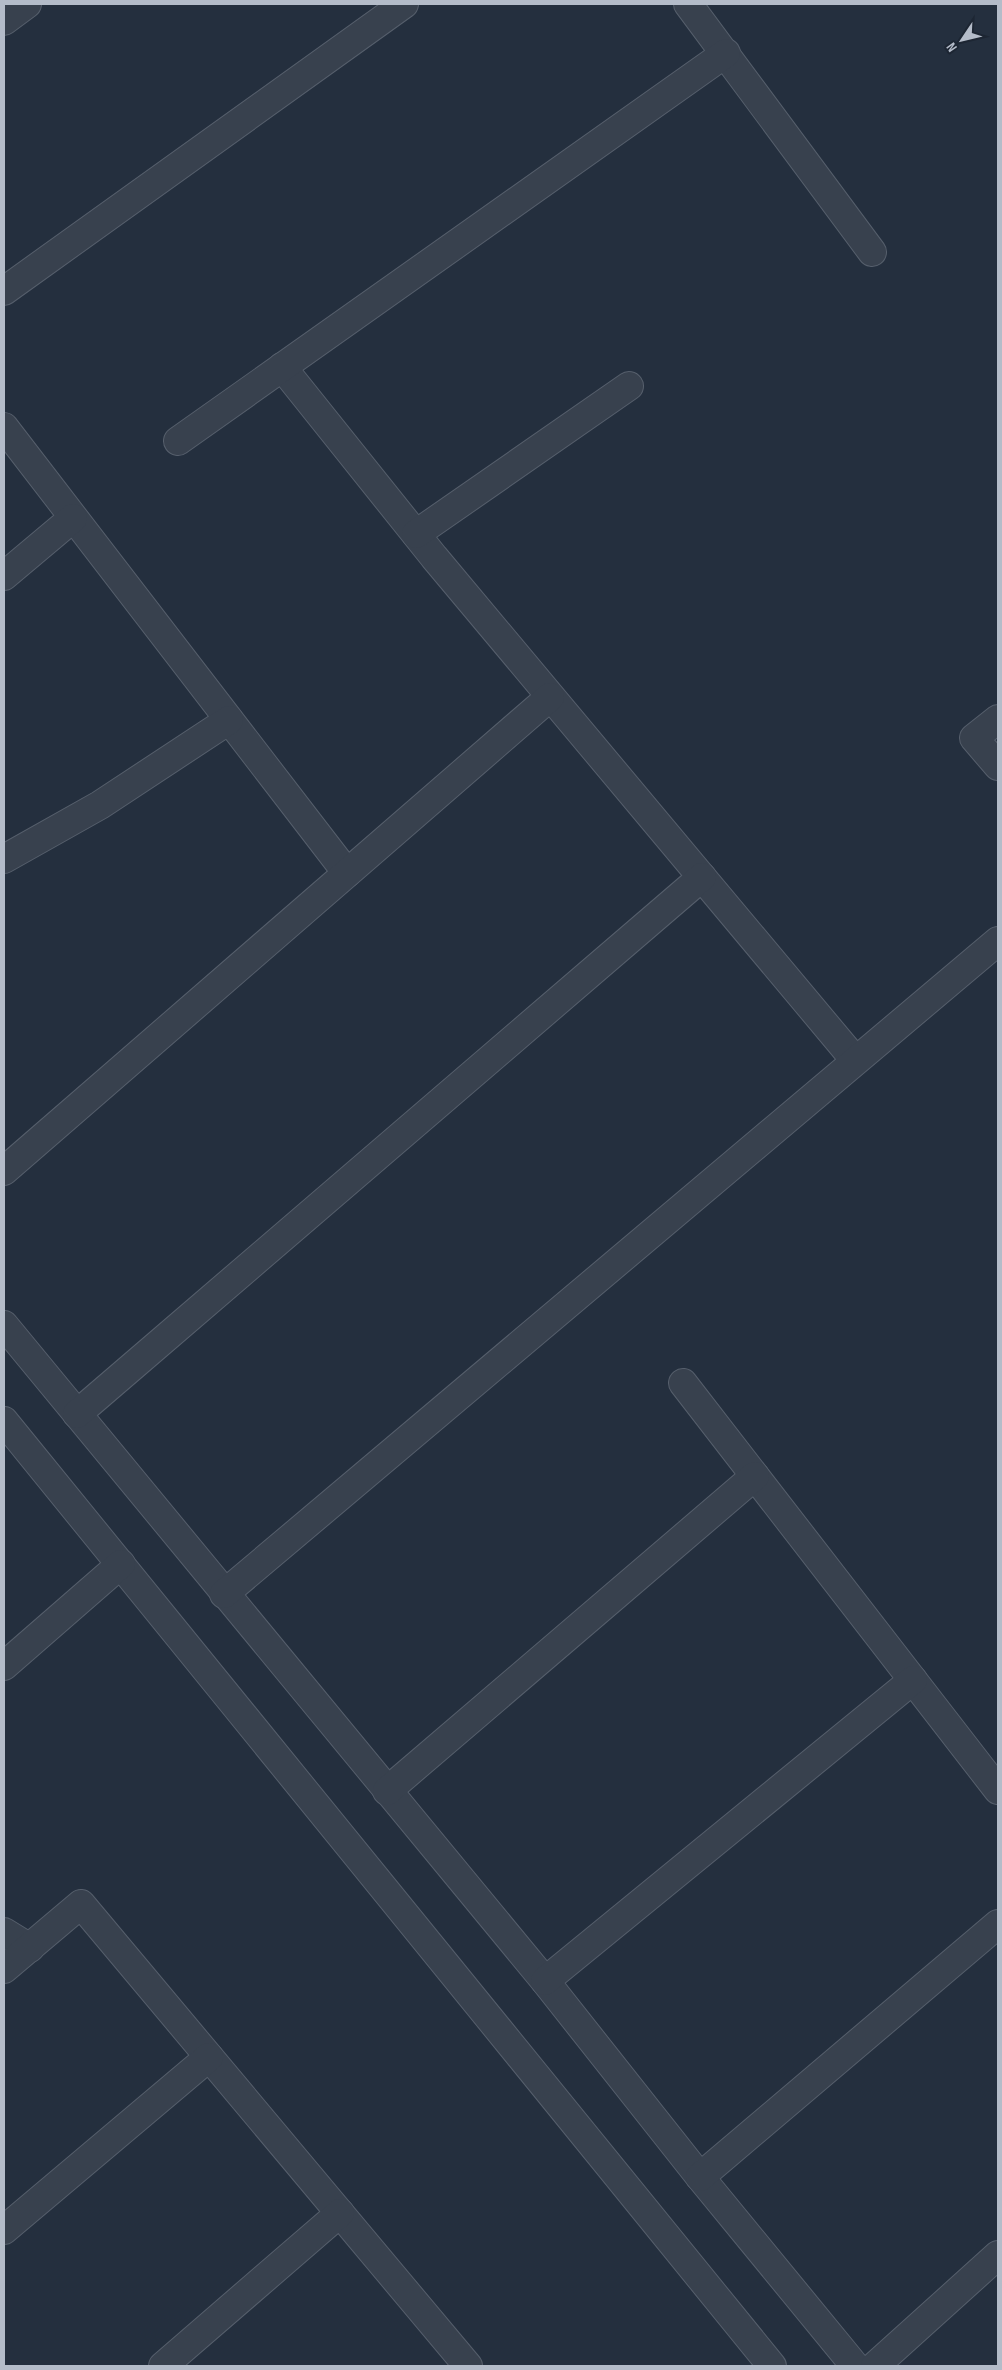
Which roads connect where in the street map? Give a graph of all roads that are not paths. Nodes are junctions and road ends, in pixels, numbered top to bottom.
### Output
1 (27, 4) edge
2 (404, 4) edge
3 (688, 4) edge
4 (4, 21) edge
5 (726, 53) junction
6 (872, 252) dead end
7 (4, 291) edge
8 (282, 367) junction
9 (629, 386) dead end
10 (4, 427) edge
11 (178, 441) dead end
12 (73, 518) junction
13 (416, 534) junction
14 (4, 576) edge
15 (550, 696) junction
16 (998, 719) edge
17 (229, 720) junction
18 (998, 766) edge
19 (4, 859) edge
20 (347, 873) junction
21 (702, 877) junction
22 (998, 941) edge
23 (855, 1060) junction
24 (4, 1171) edge
25 (4, 1325) edge
26 (683, 1383) dead end
27 (78, 1414) junction
28 (4, 1421) edge
29 (755, 1476) junction
30 (121, 1564) junction
31 (224, 1594) junction
32 (4, 1666) edge
33 (913, 1680) junction
34 (998, 1790) edge
35 (388, 1791) junction
36 (998, 1924) edge
37 (4, 1932) edge
38 (30, 1948) junction
39 (4, 1969) edge
40 (545, 1981) junction
41 (209, 2057) junction
42 (700, 2177) junction
43 (340, 2213) junction
44 (4, 2230) edge
45 (998, 2255) edge
46 (163, 2366) edge
47 (468, 2366) edge
48 (772, 2366) edge
49 (855, 2366) edge
50 (875, 2366) edge

1 - 4 street
2 - 7 street
3 - 5 street
5 - 6 street
5 - 8 street
8 - 11 street
8 - 13 street
9 - 13 street
10 - 12 street
12 - 14 street
12 - 17 street
13 - 15 street
15 - 20 street
15 - 21 street
16 - 18 street
17 - 19 street
17 - 20 street
20 - 24 street
21 - 23 street
21 - 27 street
22 - 23 street
23 - 31 street
25 - 27 street
26 - 29 street
27 - 31 street
28 - 30 street
29 - 33 street
29 - 35 street
30 - 32 street
30 - 48 street
31 - 35 street
33 - 34 street
33 - 40 street
35 - 40 street
36 - 42 street
37 - 38 street
38 - 39 street
38 - 41 street
40 - 42 street
41 - 43 street
41 - 44 street
42 - 49 street
43 - 46 street
43 - 47 street
45 - 50 street

